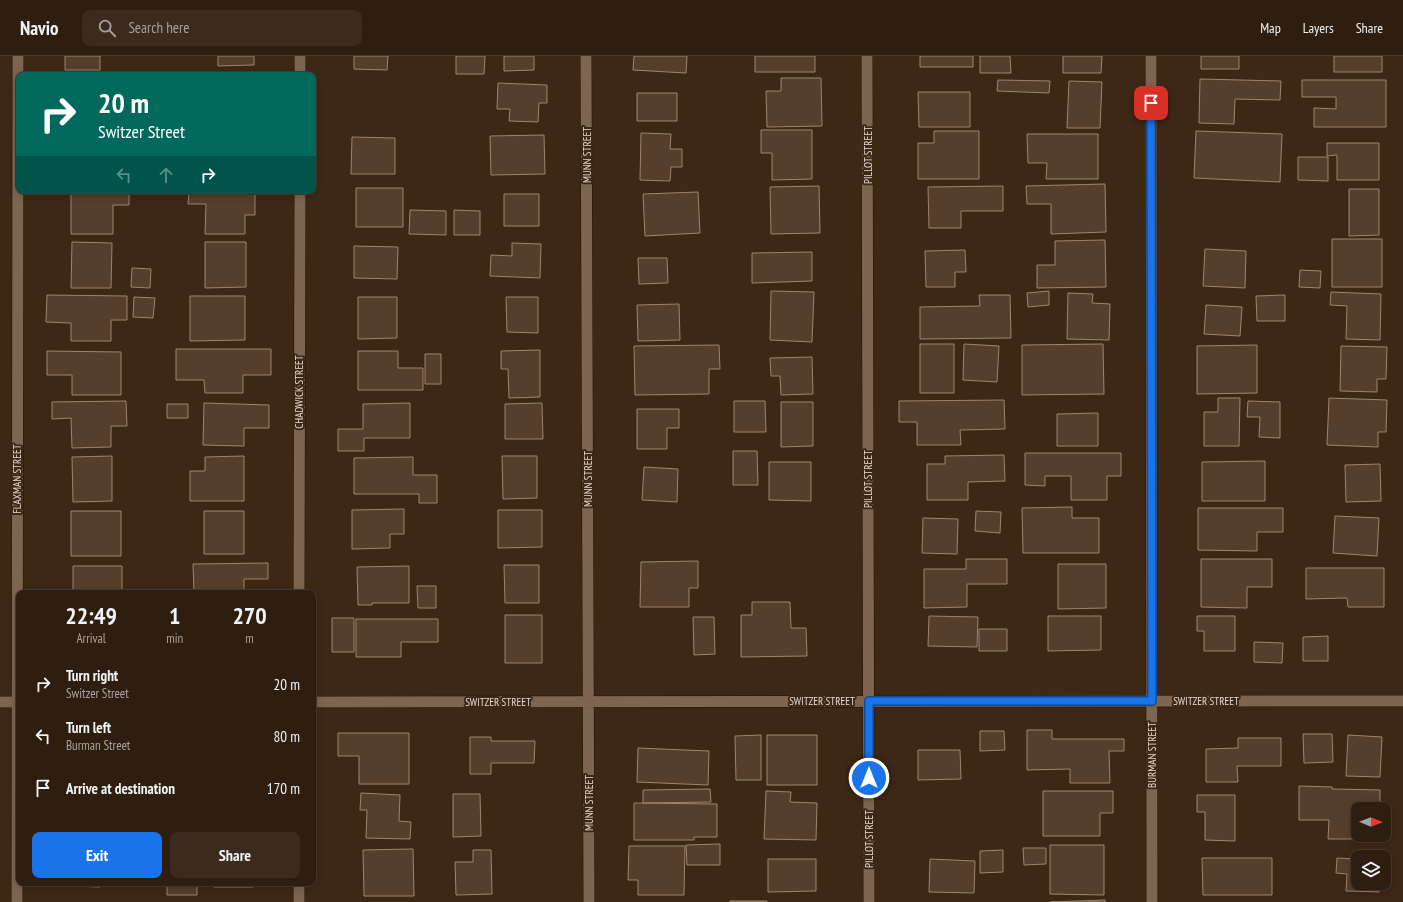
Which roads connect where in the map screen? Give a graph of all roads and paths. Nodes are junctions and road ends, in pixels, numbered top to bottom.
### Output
1 (18, 56) edge
2 (300, 56) edge
3 (586, 56) edge
4 (868, 56) edge
5 (1151, 56) edge
6 (18, 72) edge
7 (300, 72) edge
8 (18, 194) edge
9 (300, 194) edge
10 (18, 590) edge
11 (299, 590) edge
12 (869, 701) junction
13 (1152, 701) junction
14 (1403, 701) edge
15 (0, 702) edge
16 (16, 702) edge
17 (316, 702) edge
18 (589, 702) junction
19 (17, 886) edge
20 (299, 886) edge
21 (17, 902) edge
22 (299, 902) edge
23 (589, 902) edge
24 (869, 902) edge
25 (1152, 902) edge

1 - 6 street, FLAXMAN STREET
2 - 7 street
3 - 18 street, MUNN STREET
4 - 12 street, PILLOT STREET
5 - 13 street, BURMAN STREET
8 - 10 street, FLAXMAN STREET
9 - 11 street, CHADWICK STREET
12 - 13 street, SWITZER STREET
12 - 18 street, SWITZER STREET
12 - 24 street, PILLOT STREET
13 - 14 street, SWITZER STREET
13 - 25 street, BURMAN STREET
15 - 16 street
17 - 18 street, SWITZER STREET
18 - 23 street, MUNN STREET
19 - 21 street, FLAXMAN STREET
20 - 22 street

